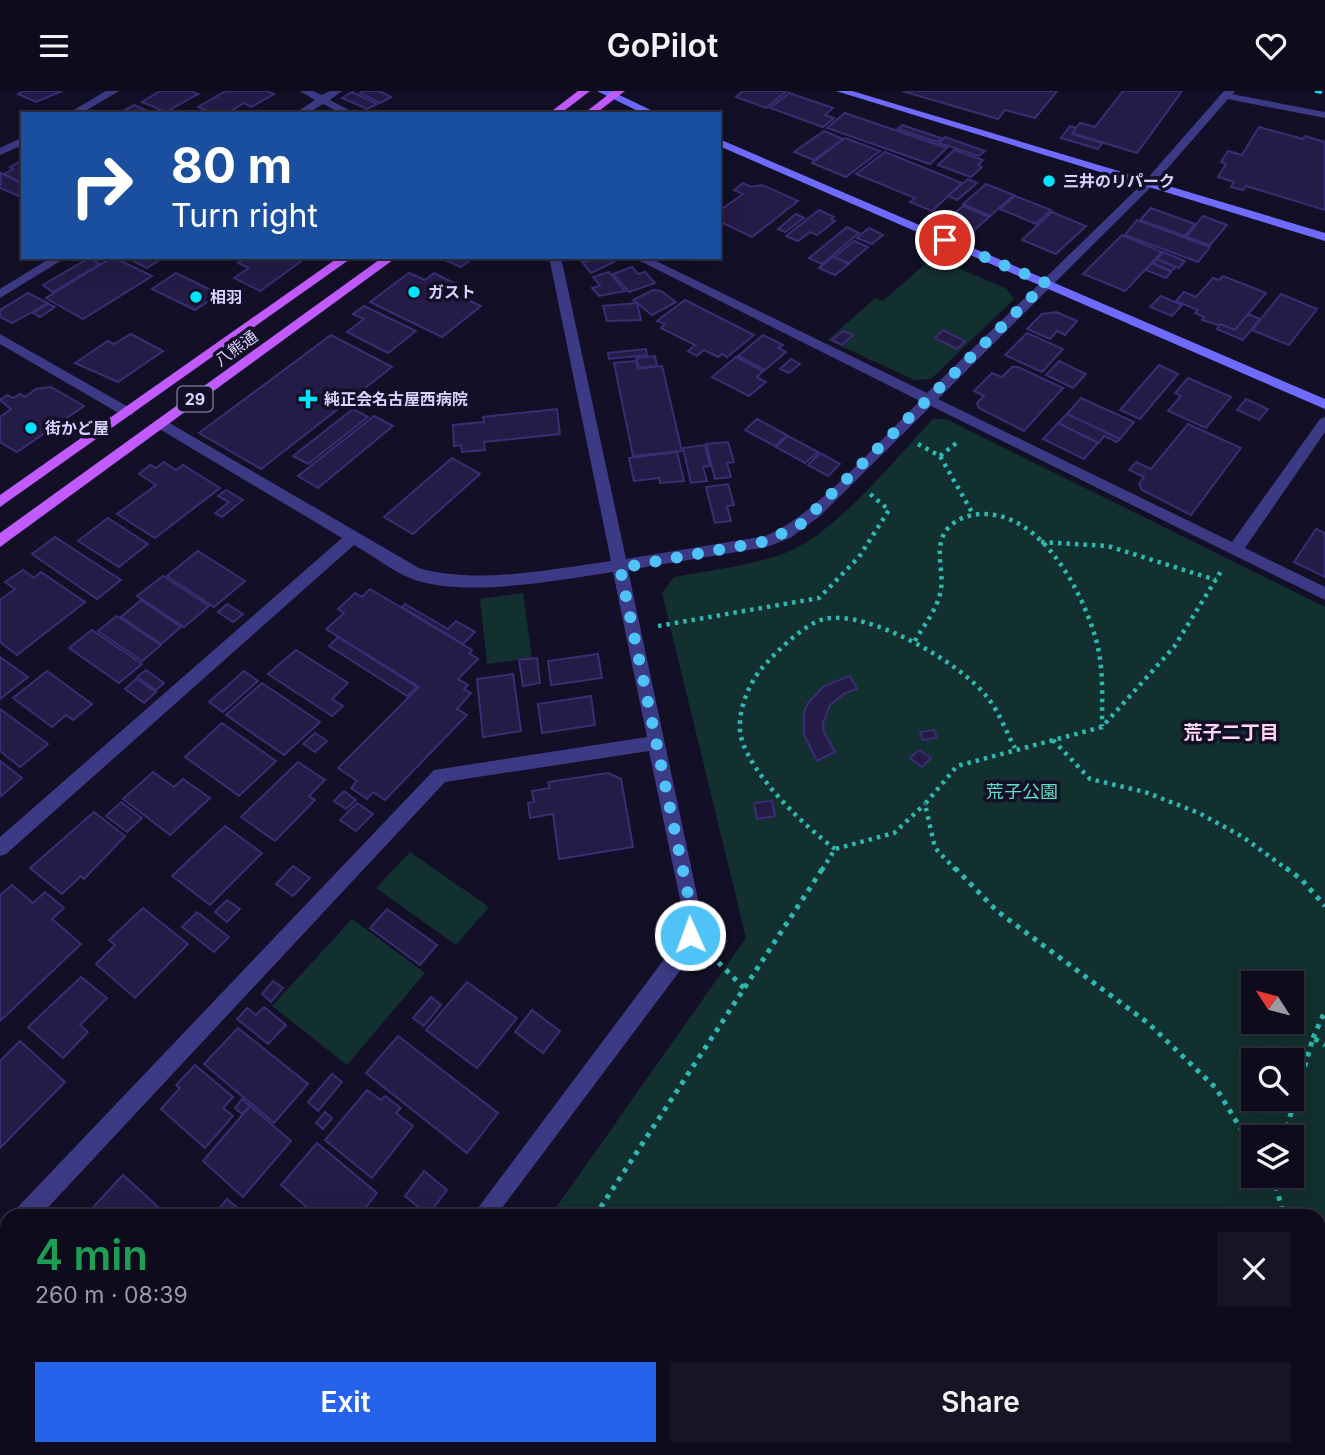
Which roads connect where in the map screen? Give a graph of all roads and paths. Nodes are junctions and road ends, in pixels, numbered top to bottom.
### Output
1 (114, 91) edge
2 (304, 91) edge
3 (337, 91) edge
4 (586, 91) edge
5 (841, 91) edge
6 (611, 93) edge
7 (1228, 93) edge
8 (322, 100) junction
9 (76, 112) edge
10 (302, 112) edge
11 (347, 112) edge
12 (556, 112) edge
13 (590, 112) edge
14 (650, 112) edge
15 (1325, 115) edge
16 (21, 141) edge
17 (721, 143) edge
18 (0, 152) edge
19 (1149, 183) junction
20 (1325, 237) edge
21 (58, 259) edge
22 (344, 259) edge
23 (388, 259) edge
24 (555, 259) edge
25 (642, 259) edge
26 (1046, 283) junction
27 (0, 294) edge
28 (0, 338) edge
29 (928, 400) junction
30 (1325, 404) edge
31 (127, 412) junction
32 (1325, 422) edge
33 (161, 424) junction
34 (895, 432) junction
35 (848, 479) junction
36 (0, 502) edge
37 (973, 515) junction
38 (353, 537) junction
39 (0, 541) edge
40 (1041, 543) junction
41 (1235, 550) junction
42 (620, 568) junction
43 (1216, 580) junction
44 (1325, 594) edge
45 (633, 631) junction
46 (915, 641) junction
47 (1102, 727) junction
48 (1052, 739) junction
49 (657, 743) junction
50 (1015, 748) junction
51 (925, 804) junction
52 (0, 848) edge
53 (835, 849) junction
54 (1325, 906) edge
55 (690, 935) junction
56 (744, 988) junction
57 (1325, 1011) edge
58 (1313, 1038) junction
59 (1325, 1045) edge
60 (1288, 1125) edge
61 (1241, 1129) edge
62 (1275, 1188) edge
63 (32, 1209) edge
64 (488, 1209) edge
65 (600, 1209) edge
66 (1282, 1209) edge

1 - 9 street
2 - 8 street
3 - 8 street
4 - 12 main road
5 - 19 street
6 - 13 main road
6 - 14 street
7 - 15 street
7 - 19 street
8 - 10 street
8 - 11 street
16 - 18 street
17 - 26 street
19 - 20 street
19 - 26 street
21 - 27 street
22 - 31 main road, 八熊通 / 29
23 - 33 main road, 八熊通 / 29
24 - 42 street
25 - 29 street
26 - 29 street
26 - 30 street
28 - 31 street
29 - 34 street
29 - 41 street
31 - 36 main road, 八熊通 / 29
32 - 41 street
33 - 38 street
33 - 39 main road, 八熊通 / 29
34 - 35 street
34 - 37 path
35 - 42 street
35 - 45 path
37 - 40 path
37 - 46 path
38 - 42 street
38 - 52 street
40 - 43 path
40 - 47 path
41 - 43 path
41 - 44 street
42 - 45 street
43 - 47 path
45 - 49 street
46 - 50 path
46 - 53 path
47 - 48 path
48 - 50 path
48 - 54 path
49 - 55 street
49 - 63 street
50 - 51 path
51 - 53 path
51 - 61 path
53 - 56 path
55 - 56 path
55 - 64 street
56 - 65 path
57 - 58 path
58 - 59 path
58 - 60 path
62 - 66 path

